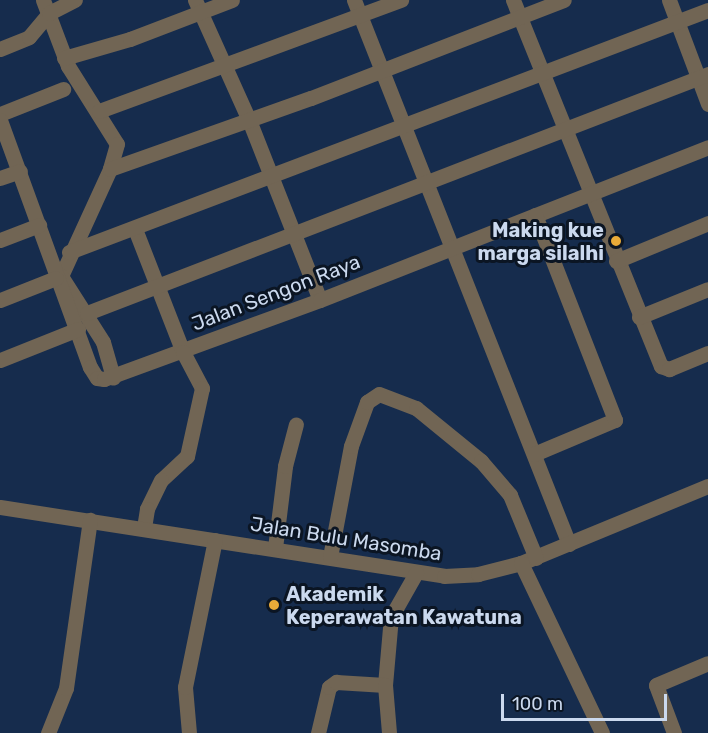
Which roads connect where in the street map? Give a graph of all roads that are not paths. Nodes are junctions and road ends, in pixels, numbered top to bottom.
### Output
1 (75, 0) edge
2 (232, 0) edge
3 (354, 0) edge
4 (401, 0) edge
5 (513, 0) edge
6 (564, 0) edge
7 (669, 0) edge
8 (46, 6) edge
9 (197, 6) edge
10 (708, 10) edge
11 (360, 16) junction
12 (519, 18) junction
13 (678, 22) junction
14 (0, 49) edge
15 (64, 58) junction
16 (222, 65) junction
17 (382, 71) junction
18 (541, 74) junction
19 (703, 76) edge
20 (63, 89) dead end
21 (708, 104) edge
22 (99, 111) junction
23 (0, 114) edge
24 (0, 120) edge
25 (249, 120) junction
26 (405, 127) junction
27 (565, 129) junction
28 (708, 147) edge
29 (110, 170) junction
30 (20, 171) junction
31 (272, 176) junction
32 (0, 178) edge
33 (426, 182) junction
34 (592, 195) junction
35 (535, 215) junction
36 (708, 223) edge
37 (39, 225) junction
38 (135, 229) junction
39 (293, 232) junction
40 (0, 240) edge
41 (454, 245) junction
42 (69, 252) junction
43 (616, 261) junction
44 (56, 278) junction
45 (156, 285) junction
46 (708, 288) edge
47 (0, 300) edge
48 (320, 300) junction
49 (87, 313) junction
50 (639, 317) junction
51 (78, 329) junction
52 (183, 352) junction
53 (708, 353) edge
54 (0, 360) edge
55 (113, 378) junction
56 (296, 424) dead end
57 (534, 454) junction
58 (706, 493) edge
59 (0, 507) edge
60 (90, 520) junction
61 (144, 528) junction
62 (215, 540) junction
63 (569, 544) junction
64 (275, 548) junction
65 (330, 557) junction
66 (536, 558) junction
67 (521, 564) junction
68 (416, 573) junction
69 (708, 663) edge
70 (385, 685) junction
71 (600, 732) edge
72 (48, 733) edge
73 (189, 733) edge
74 (318, 733) edge
75 (389, 733) edge
76 (674, 733) edge

1 - 8 street
2 - 9 street
3 - 11 street
4 - 11 street
5 - 12 street
6 - 12 street
7 - 13 street
8 - 14 street
8 - 15 street
9 - 15 street
9 - 16 street
10 - 13 street
11 - 16 street
11 - 17 street
12 - 17 street
12 - 18 street
13 - 18 street
13 - 19 street
15 - 22 street
16 - 22 street
16 - 25 street
17 - 25 street
17 - 26 street
18 - 26 street
18 - 27 street
19 - 21 street
19 - 27 street
20 - 23 street
22 - 29 street
24 - 30 street
25 - 29 street
25 - 31 street
26 - 31 street
26 - 33 street
27 - 33 street
27 - 34 street
28 - 34 street, Jalan Sengon Raya
29 - 42 street
30 - 32 street
30 - 37 street
31 - 38 street
31 - 39 street
33 - 39 street
33 - 41 street
34 - 35 street, Jalan Sengon Raya
34 - 43 street
35 - 41 street, Jalan Sengon Raya
35 - 57 street
36 - 43 street
37 - 40 street
37 - 44 street
38 - 42 street
38 - 45 street
39 - 45 street
39 - 48 street
41 - 48 street, Jalan Sengon Raya
41 - 57 street
42 - 49 street
43 - 50 street
44 - 47 street
44 - 51 street
45 - 49 street
45 - 52 street
46 - 50 street
48 - 52 street, Jalan Sengon Raya
49 - 55 street
50 - 53 street
51 - 54 street
51 - 55 street
52 - 55 street, Jalan Sengon Raya
52 - 61 street
56 - 64 street
57 - 63 street
58 - 63 street, Jalan Bulu Masomba
59 - 60 street, Jalan Bulu Masomba
60 - 61 street, Jalan Bulu Masomba
60 - 72 street
61 - 62 street, Jalan Bulu Masomba
62 - 64 street, Jalan Bulu Masomba
62 - 73 street
63 - 66 street, Jalan Bulu Masomba
64 - 65 street, Jalan Bulu Masomba
65 - 66 street
65 - 68 street, Jalan Bulu Masomba
66 - 67 street, Jalan Bulu Masomba
67 - 68 street, Jalan Bulu Masomba
67 - 71 street
68 - 70 street
69 - 76 street
70 - 74 street
70 - 75 street

